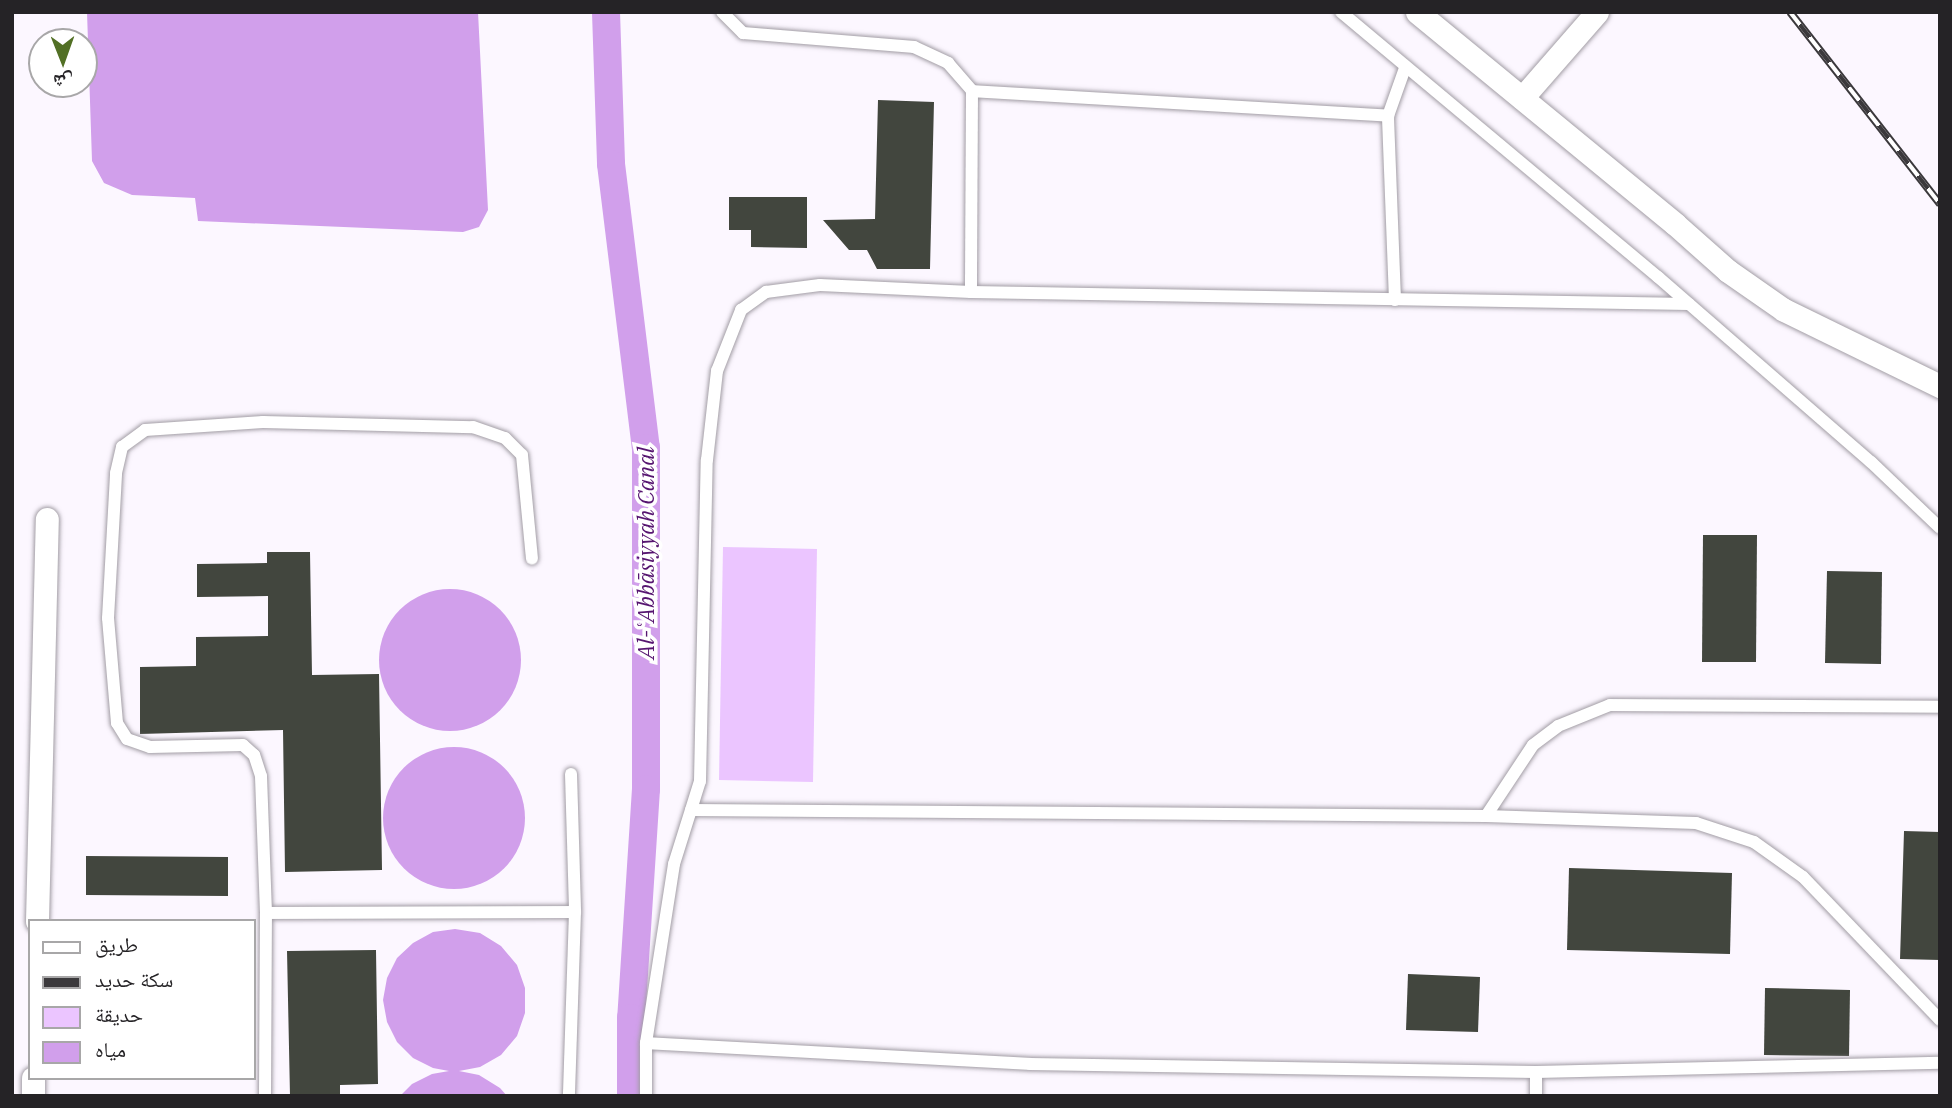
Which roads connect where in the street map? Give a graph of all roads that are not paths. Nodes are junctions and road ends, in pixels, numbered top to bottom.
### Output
1 (722, 12) edge
2 (1341, 12) edge
3 (1417, 12) edge
4 (1597, 12) edge
5 (1405, 68) junction
6 (972, 91) junction
7 (1522, 98) junction
8 (1388, 116) junction
9 (971, 292) junction
10 (1395, 299) junction
11 (1689, 304) junction
12 (1940, 386) edge
13 (47, 519) dead end
14 (1940, 528) edge
15 (532, 559) dead end
16 (1940, 707) edge
17 (571, 774) dead end
18 (691, 810) junction
19 (1486, 816) junction
20 (575, 912) junction
21 (265, 913) junction
22 (37, 919) edge
23 (1940, 1020) edge
24 (646, 1043) junction
25 (1940, 1063) edge
26 (1536, 1072) junction
27 (265, 1096) edge
28 (569, 1096) edge
29 (646, 1096) edge
30 (1536, 1096) edge

1 - 6 lane
2 - 5 lane
3 - 7 street
4 - 7 street
5 - 8 lane
5 - 11 lane
6 - 8 lane
6 - 9 lane
7 - 12 street
8 - 10 lane
9 - 10 lane
9 - 18 lane
10 - 11 lane
11 - 14 lane
13 - 22 street
15 - 21 lane
16 - 19 lane
17 - 20 lane
18 - 19 lane
18 - 24 lane
19 - 23 lane
20 - 21 lane
20 - 28 lane
21 - 27 lane
24 - 26 lane
24 - 29 lane
25 - 26 lane
26 - 30 lane

